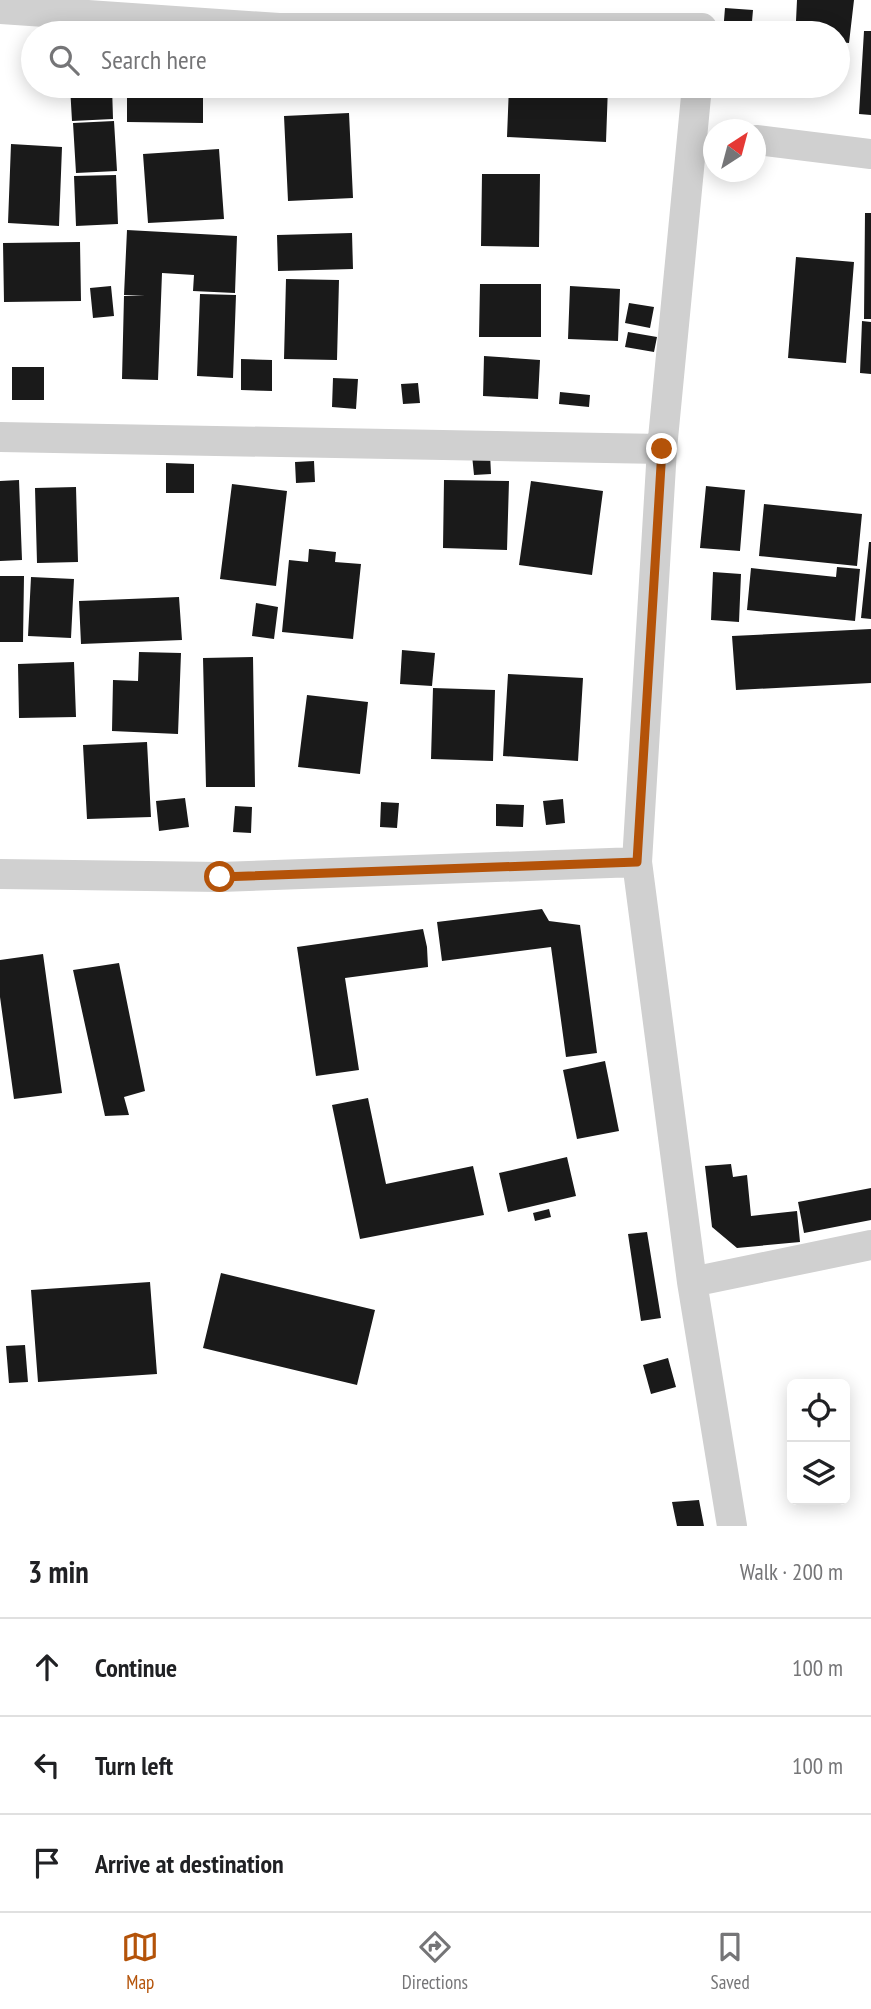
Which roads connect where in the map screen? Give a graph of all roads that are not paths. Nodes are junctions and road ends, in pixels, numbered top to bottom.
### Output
1 (0, 9) edge
2 (703, 20) edge
3 (186, 21) edge
4 (642, 21) edge
5 (699, 98) edge
6 (703, 133) edge
7 (766, 141) edge
8 (871, 154) edge
9 (0, 437) edge
10 (662, 449) junction
11 (637, 862) junction
12 (0, 874) edge
13 (871, 1245) edge
14 (692, 1282) junction
15 (732, 1526) edge

1 - 3 street
2 - 4 street
5 - 6 street
6 - 10 street
7 - 8 street
9 - 10 street
10 - 11 street
11 - 12 street
11 - 14 street
13 - 14 street
14 - 15 street

